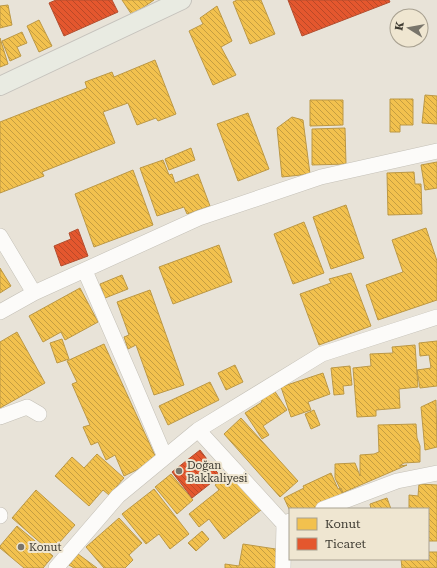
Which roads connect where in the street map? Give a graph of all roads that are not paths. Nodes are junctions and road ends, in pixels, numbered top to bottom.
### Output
1 (182, 0) edge
2 (0, 86) edge
3 (437, 151) edge
4 (0, 236) edge
5 (85, 271) junction
6 (34, 293) junction
7 (0, 312) edge
8 (437, 317) edge
9 (39, 414) dead end
10 (0, 417) edge
11 (198, 430) junction
12 (165, 457) junction
13 (437, 473) edge
14 (326, 508) edge
15 (287, 522) edge
16 (56, 568) edge
17 (283, 568) edge

1 - 2 main road
3 - 5 street
4 - 6 street
5 - 6 street
5 - 12 street
6 - 7 street
8 - 11 street
9 - 10 street
11 - 12 street
11 - 15 street
12 - 16 street
13 - 14 street
15 - 17 street

